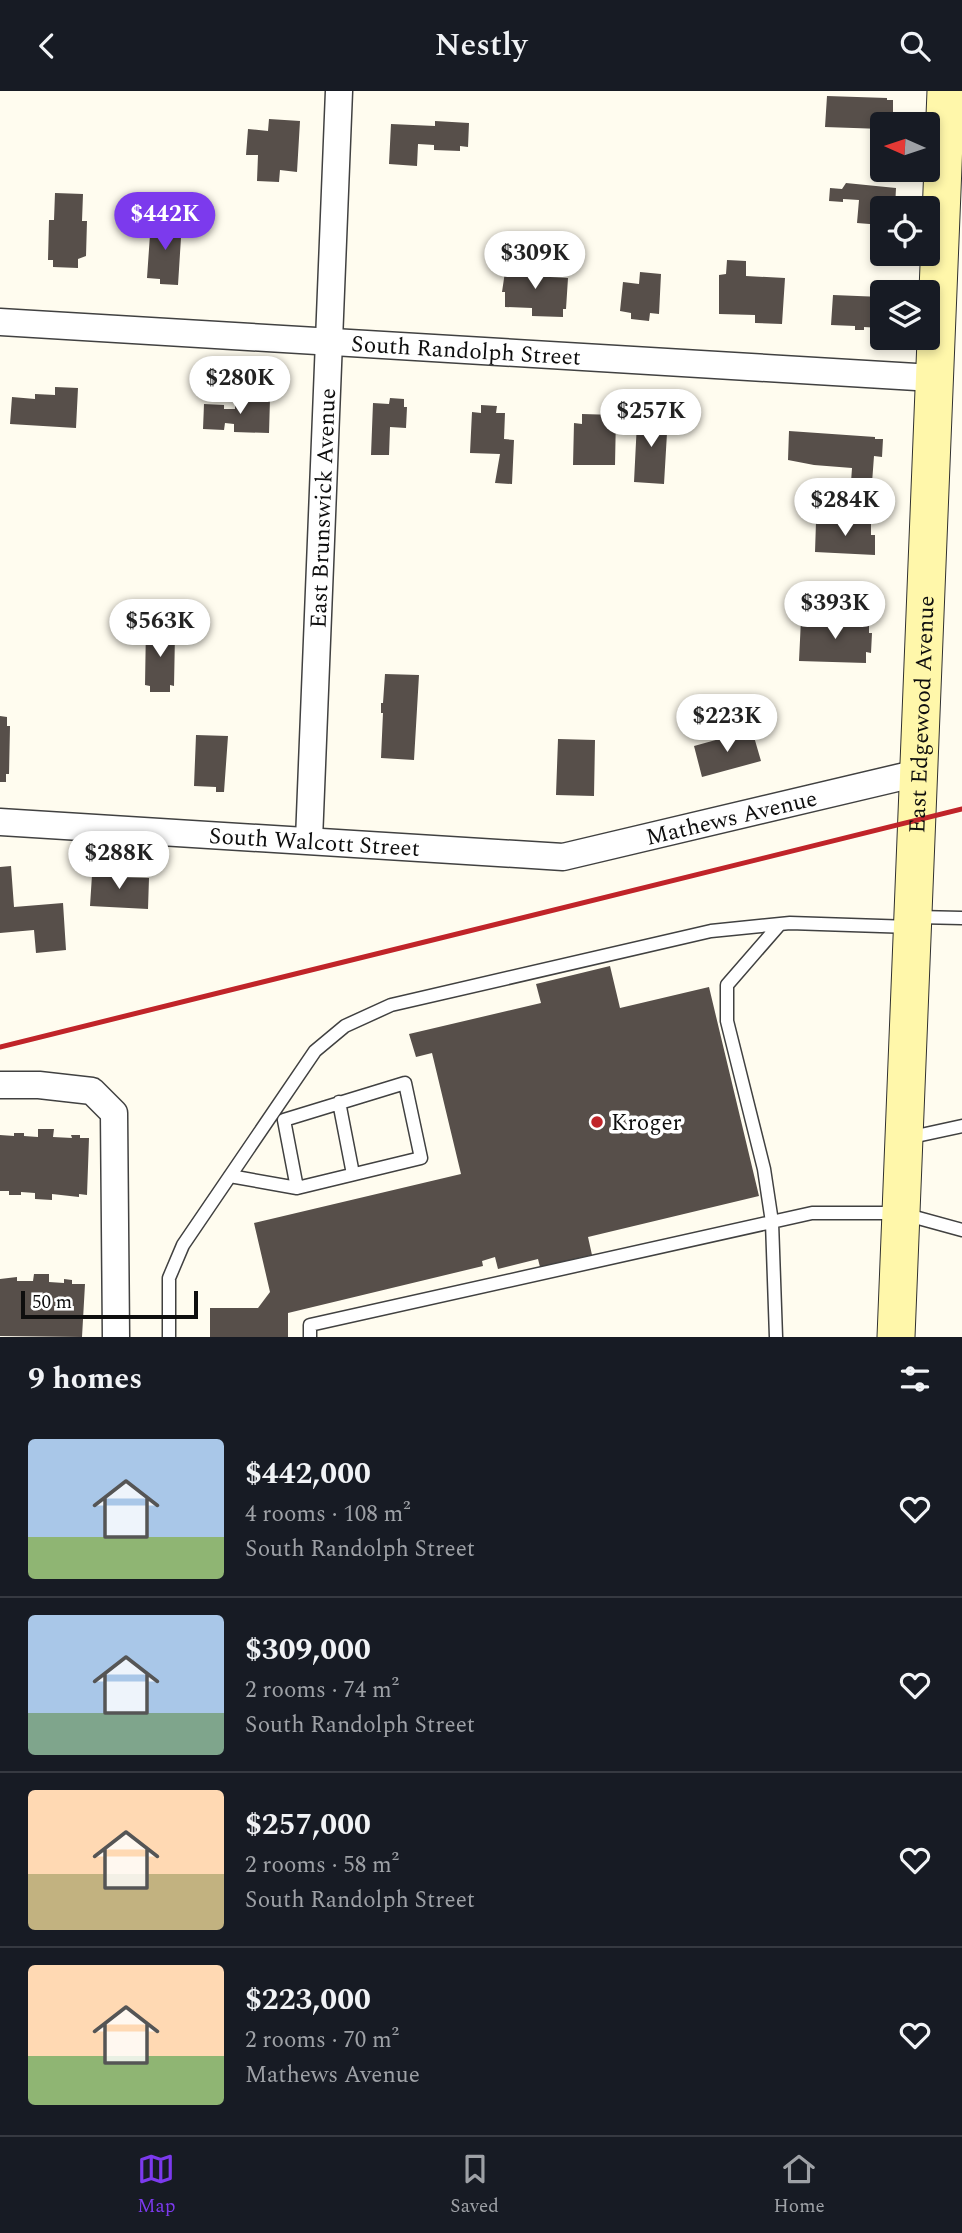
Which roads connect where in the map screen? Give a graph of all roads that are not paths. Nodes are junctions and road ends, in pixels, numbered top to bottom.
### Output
1 (339, 91) edge
2 (946, 91) edge
3 (0, 322) edge
4 (329, 342) junction
5 (933, 378) junction
6 (918, 773) junction
7 (0, 822) edge
8 (309, 840) junction
9 (544, 855) joint
10 (960, 920) edge
11 (912, 922) junction
12 (780, 924) junction
13 (0, 1085) edge
14 (339, 1102) junction
15 (284, 1120) junction
16 (268, 1122) junction
17 (960, 1125) edge
18 (903, 1139) junction
19 (353, 1174) junction
20 (230, 1176) junction
21 (297, 1188) junction
22 (900, 1213) junction
23 (772, 1222) junction
24 (962, 1230) edge
25 (116, 1337) edge
26 (169, 1337) edge
27 (310, 1337) edge
28 (776, 1337) edge
29 (896, 1337) edge

1 - 4 street, East Brunswick Avenue
2 - 5 main road, East Edgewood Avenue
3 - 4 street, South Randolph Street
4 - 5 street, South Randolph Street
4 - 8 street, East Brunswick Avenue
5 - 6 main road, East Edgewood Avenue
6 - 9 street, Mathews Avenue
6 - 11 main road, East Edgewood Avenue
7 - 8 street, South Walcott Street
8 - 9 street, South Walcott Street
10 - 11 lane
11 - 12 lane
11 - 18 main road, East Edgewood Avenue
12 - 16 lane
12 - 23 lane
13 - 25 street
14 - 15 lane
14 - 19 lane
14 - 19 lane
15 - 16 lane
15 - 21 lane
16 - 20 lane
17 - 18 lane
18 - 22 main road, East Edgewood Avenue
19 - 21 lane
20 - 21 lane
20 - 26 lane
22 - 23 lane
22 - 24 lane
22 - 29 main road, East Edgewood Avenue
23 - 27 lane
23 - 28 lane

